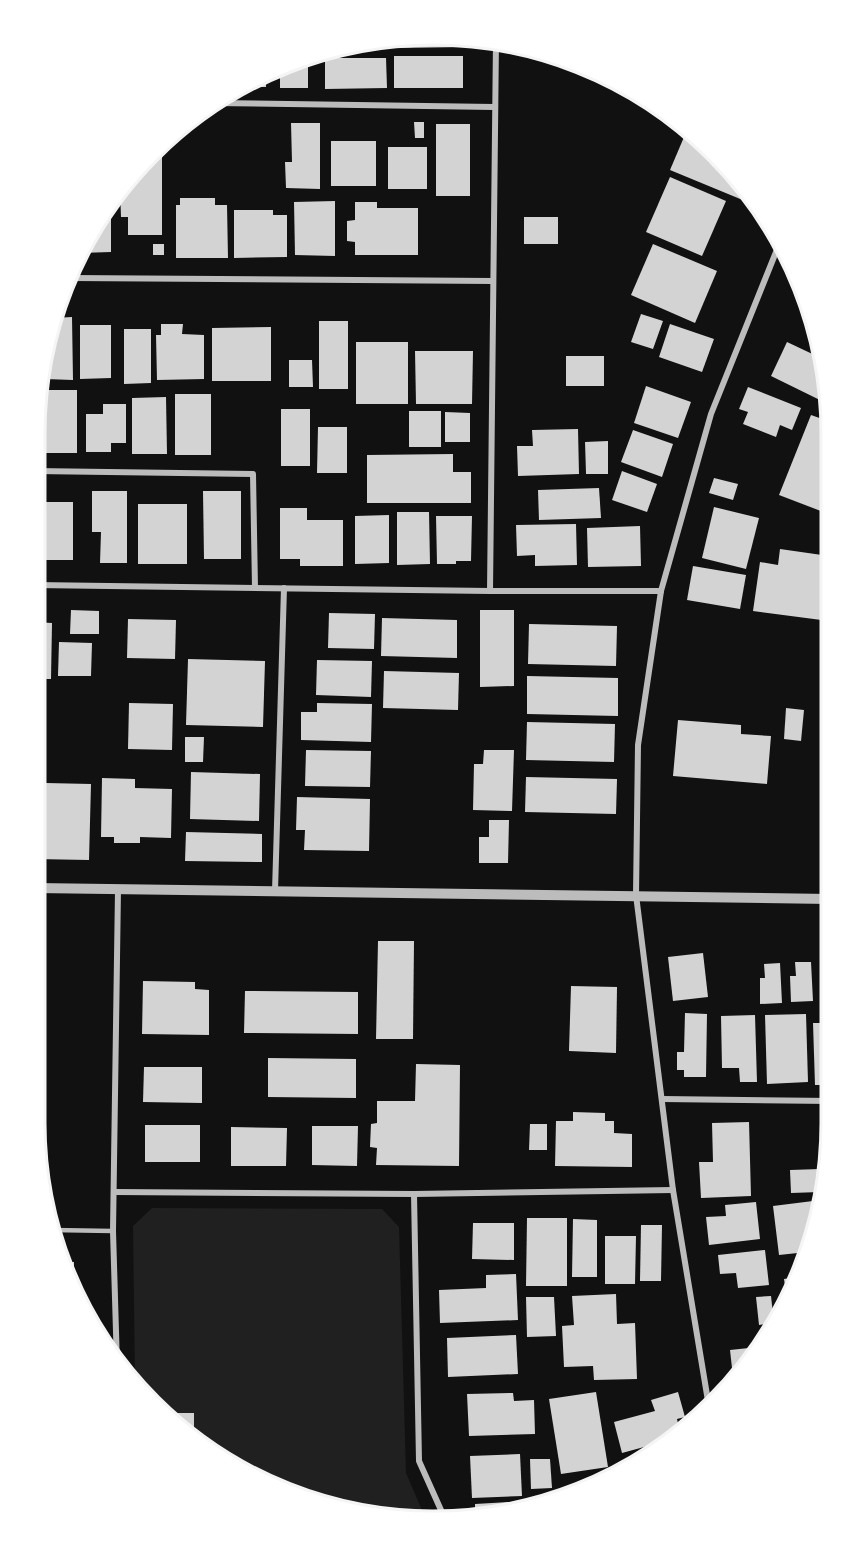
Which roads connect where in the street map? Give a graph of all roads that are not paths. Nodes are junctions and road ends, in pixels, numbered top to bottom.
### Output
1 (496, 50) edge
2 (228, 103) edge
3 (495, 107) junction
4 (776, 252) edge
5 (78, 278) edge
6 (493, 280) junction
7 (45, 471) edge
8 (45, 585) edge
9 (255, 588) junction
10 (284, 588) junction
11 (490, 591) junction
12 (661, 591) junction
13 (45, 888) edge
14 (118, 890) junction
15 (275, 891) junction
16 (636, 896) junction
17 (821, 899) edge
18 (662, 1099) junction
19 (821, 1101) edge
20 (673, 1190) junction
21 (114, 1192) junction
22 (414, 1194) junction
23 (60, 1230) edge
24 (113, 1231) junction
25 (116, 1348) edge
26 (707, 1397) edge
27 (441, 1511) edge

1 - 3 street
2 - 3 street
3 - 6 street
4 - 12 street
5 - 6 street
6 - 11 street
7 - 9 street
8 - 9 street
9 - 10 street
10 - 11 street
10 - 15 street
11 - 12 street
12 - 16 street
13 - 14 street
14 - 15 street
14 - 21 street
15 - 16 street
16 - 17 street
16 - 18 street
18 - 19 street
18 - 20 street
20 - 22 street
20 - 26 street
21 - 22 street
21 - 24 street
22 - 27 street
23 - 24 lane
24 - 25 street

